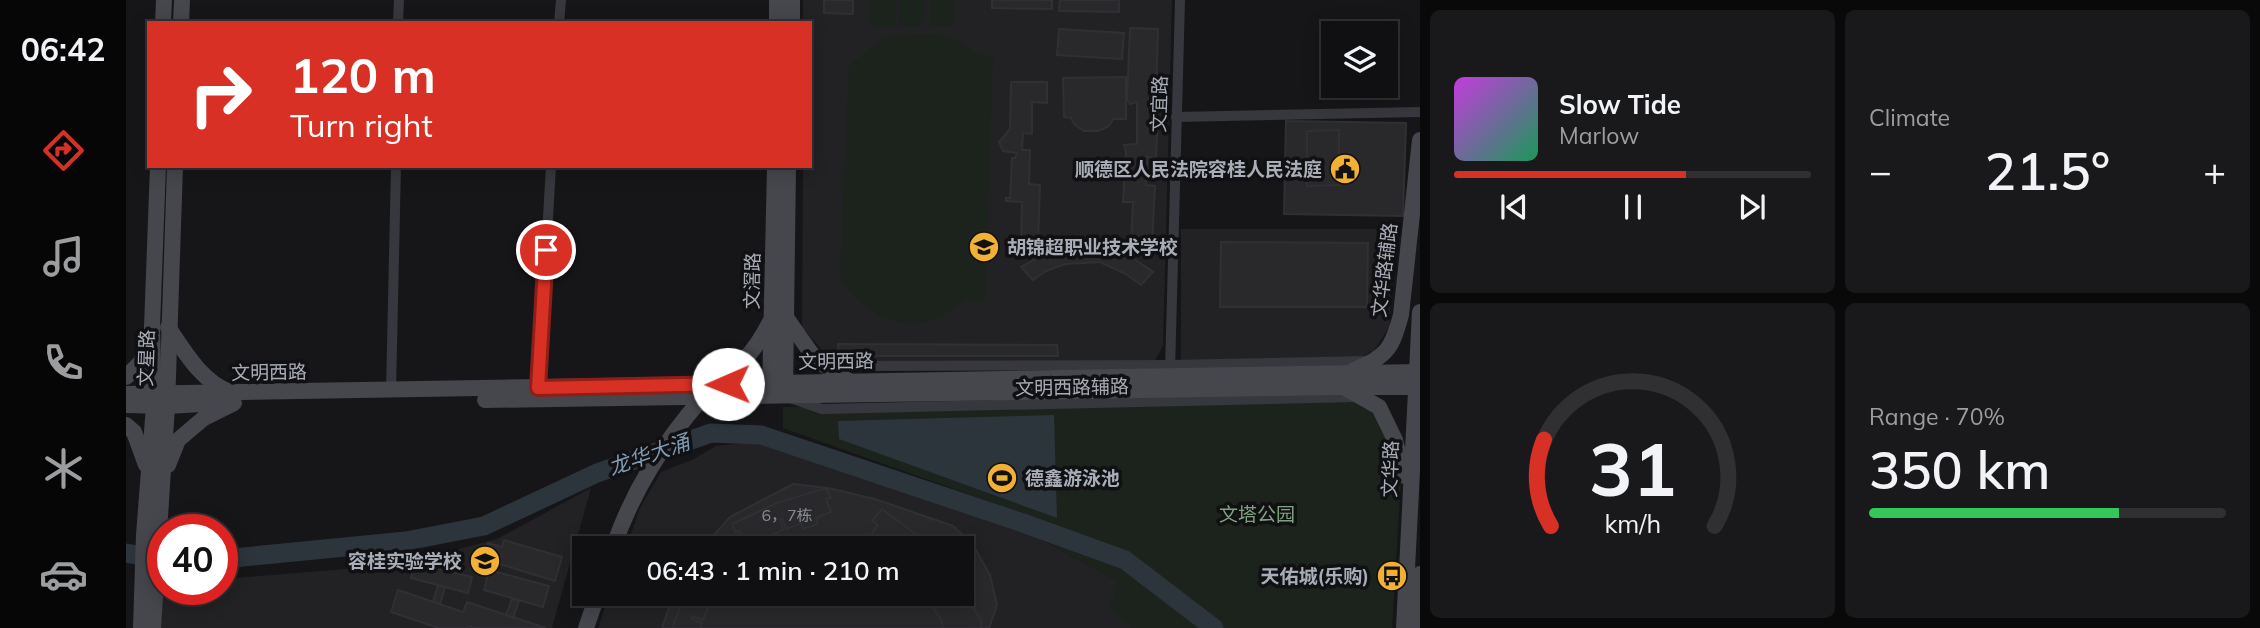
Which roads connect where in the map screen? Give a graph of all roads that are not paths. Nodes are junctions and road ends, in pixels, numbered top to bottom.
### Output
1 (164, 0) edge
2 (182, 0) edge
3 (398, 0) edge
4 (561, 0) edge
5 (778, 0) edge
6 (792, 0) edge
7 (1180, 0) edge
8 (163, 21) edge
9 (181, 21) edge
10 (398, 21) edge
11 (559, 21) edge
12 (777, 21) edge
13 (792, 21) edge
14 (1420, 112) edge
15 (1176, 117) junction
16 (1420, 140) edge
17 (158, 168) edge
18 (175, 168) edge
19 (396, 168) edge
20 (551, 168) edge
21 (775, 168) edge
22 (788, 168) edge
23 (1418, 172) edge
24 (1420, 297) edge
25 (1420, 312) edge
26 (778, 316) junction
27 (160, 327) junction
28 (1394, 343) junction
29 (816, 360) junction
30 (1375, 360) junction
31 (1170, 371) junction
32 (126, 377) edge
33 (1418, 379) edge
34 (1341, 380) junction
35 (851, 382) junction
36 (538, 388) junction
37 (778, 390) junction
38 (391, 391) junction
39 (704, 391) junction
40 (126, 394) edge
41 (1362, 397) junction
42 (233, 398) junction
43 (159, 400) junction
44 (126, 405) edge
45 (126, 425) edge
46 (148, 470) junction
47 (1407, 474) junction
48 (162, 480) junction
49 (149, 514) edge
50 (157, 514) edge
51 (617, 536) edge
52 (1420, 574) edge
53 (147, 581) edge
54 (152, 605) edge
55 (594, 606) edge
56 (141, 628) edge
57 (153, 628) edge
58 (586, 628) edge
59 (1396, 628) edge
60 (1404, 628) edge
61 (1416, 628) edge

1 - 8 street
2 - 9 street
3 - 10 street
4 - 11 street
5 - 12 street
6 - 13 street
7 - 15 street, 文宜路
14 - 15 street
15 - 31 street, 文宜路
16 - 23 street, 文华路辅路
17 - 27 street, 文星路
18 - 27 street, 文星路
19 - 38 street
20 - 36 street
21 - 26 street, 文滘路
22 - 26 street, 文滘路
23 - 28 street, 文华路辅路
24 - 28 street
25 - 33 street, 文华路
26 - 29 street
26 - 37 street, 文滘路
26 - 39 street
27 - 32 street
27 - 42 street
27 - 43 street, 文星路
28 - 30 street, 文华路辅路
29 - 31 street, 文明西路辅路
29 - 35 street
30 - 31 street, 文明西路辅路
30 - 34 street, 文华路辅路
31 - 34 street, 文明西路
31 - 35 street, 文明西路
33 - 34 street, 文明西路
33 - 47 street, 文华路
34 - 37 street, 文明西路
34 - 41 street
35 - 37 street, 文明西路
36 - 38 street, 文明西路
36 - 39 street, 文明西路
37 - 39 street, 文明西路
37 - 41 street, 文明西路辅路
38 - 42 street, 文明西路
39 - 42 street, 文明西路
39 - 51 street
40 - 43 street, 文明西路
41 - 47 street
42 - 43 street, 文明西路
42 - 48 street
43 - 44 street, 文明西路
43 - 46 street, 文星路
43 - 48 street, 文星路
45 - 46 street
46 - 49 street, 文星路
47 - 59 street
47 - 60 street, 文华路
48 - 50 street, 文星路
52 - 61 street
53 - 56 street, 文星路
54 - 57 street
55 - 58 street

